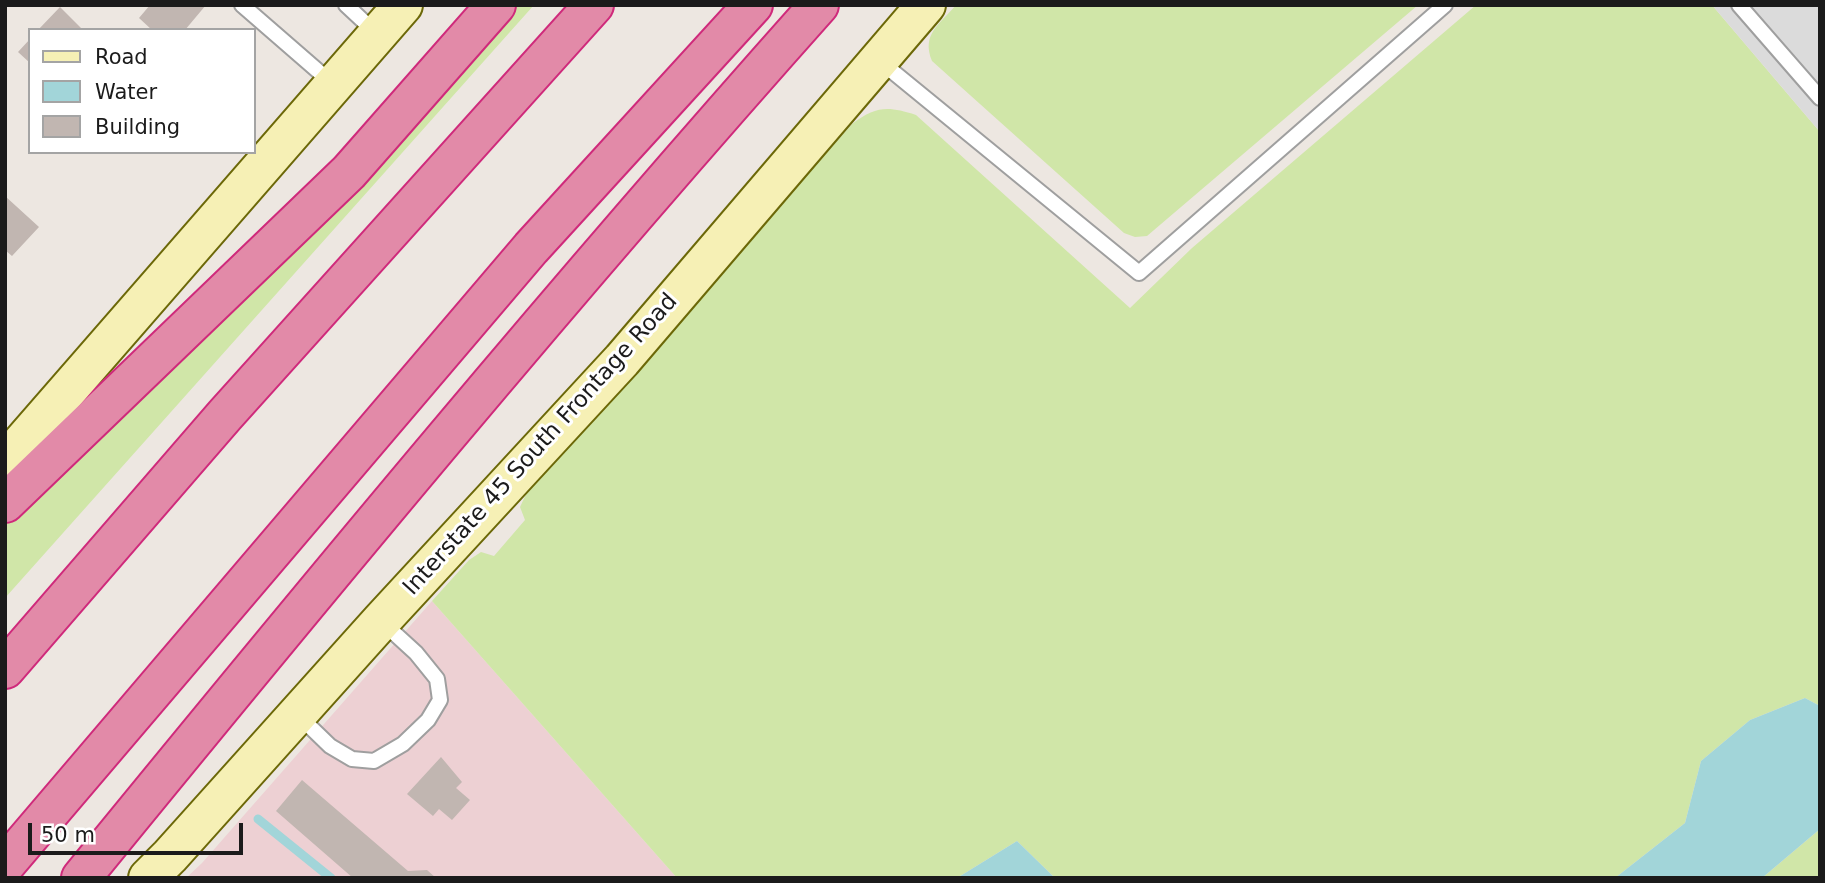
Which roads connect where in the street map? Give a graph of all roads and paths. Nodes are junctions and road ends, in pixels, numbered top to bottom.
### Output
1 (242, 5) edge
2 (346, 5) edge
3 (403, 5) edge
4 (496, 5) edge
5 (594, 5) edge
6 (753, 5) edge
7 (819, 5) edge
8 (926, 5) edge
9 (1445, 5) edge
10 (1740, 5) edge
11 (377, 34) junction
12 (879, 60) junction
13 (334, 85) junction
14 (1820, 98) edge
15 (5, 462) edge
16 (5, 503) edge
17 (381, 621) junction
18 (5, 668) edge
19 (298, 715) junction
20 (5, 865) edge
21 (81, 878) edge
22 (148, 878) edge

1 - 13 lane
2 - 11 lane
3 - 11 main road
4 - 16 highway
5 - 18 highway
6 - 20 highway
7 - 21 highway
8 - 12 main road, Interstate 45 South Frontage Road
9 - 12 lane
10 - 14 lane
11 - 13 main road
12 - 17 main road, Interstate 45 South Frontage Road
13 - 15 main road
17 - 19 main road, Interstate 45 South Frontage Road
17 - 19 lane
19 - 22 main road, Interstate 45 South Frontage Road

